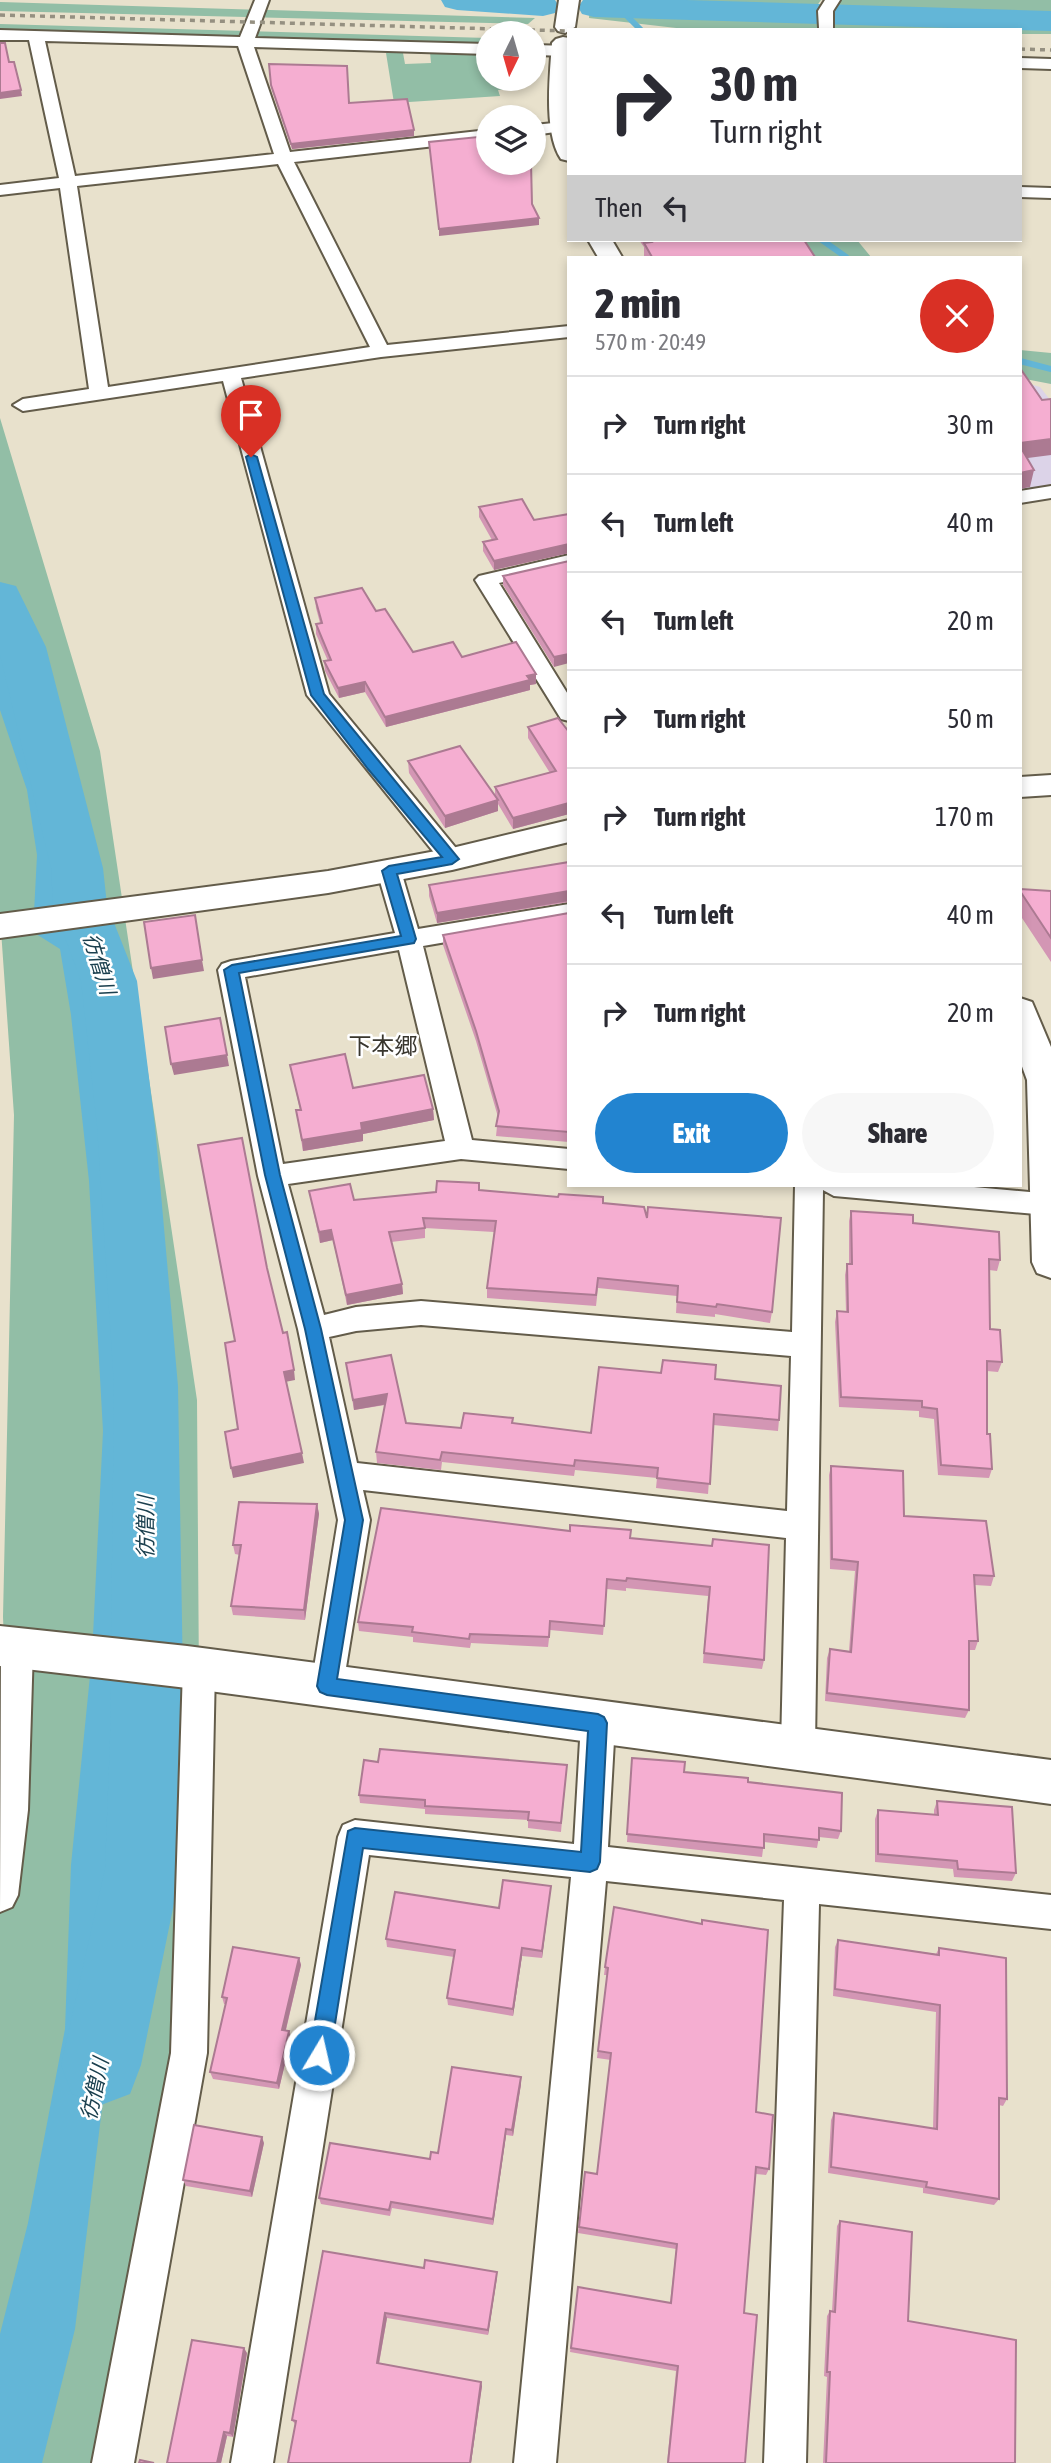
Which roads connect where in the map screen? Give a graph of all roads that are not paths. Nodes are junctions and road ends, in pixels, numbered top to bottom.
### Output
1 (262, 0) edge
2 (569, 0) edge
3 (833, 0) edge
4 (827, 28) edge
5 (0, 35) edge
6 (36, 37) junction
7 (245, 43) junction
8 (565, 43) edge
9 (546, 47) edge
10 (476, 49) edge
11 (1022, 64) edge
12 (1051, 64) edge
13 (563, 127) junction
14 (546, 129) edge
15 (476, 136) edge
16 (567, 145) edge
17 (283, 157) junction
18 (67, 183) junction
19 (0, 190) edge
20 (1022, 192) edge
21 (1051, 193) edge
22 (567, 331) edge
23 (381, 351) junction
24 (229, 373) junction
25 (99, 392) junction
26 (23, 404) dead end
27 (1051, 492) edge
28 (1022, 497) edge
29 (567, 561) edge
30 (567, 711) edge
31 (1051, 785) edge
32 (1022, 787) edge
33 (567, 831) edge
34 (452, 859) junction
35 (389, 871) junction
36 (567, 912) edge
37 (1, 926) edge
38 (409, 939) junction
39 (1022, 1017) edge
40 (1048, 1096) edge
41 (461, 1149) junction
42 (567, 1159) edge
43 (272, 1175) junction
44 (809, 1187) edge
45 (856, 1187) edge
46 (1047, 1204) junction
47 (1051, 1262) edge
48 (313, 1329) junction
49 (806, 1345) junction
50 (346, 1475) junction
51 (802, 1526) junction
52 (14, 1647) edge
53 (193, 1668) junction
54 (327, 1686) junction
55 (598, 1723) junction
56 (797, 1746) junction
57 (1051, 1782) edge
58 (590, 1862) junction
59 (803, 1885) junction
60 (0, 1895) edge
61 (1051, 1912) edge
62 (113, 2463) edge
63 (252, 2463) edge
64 (534, 2463) edge
65 (786, 2463) edge

1 - 7 street
2 - 8 street
3 - 4 street
5 - 6 street
6 - 7 street
6 - 18 street
7 - 10 street
7 - 17 street
8 - 9 street
8 - 13 street
11 - 12 street
13 - 14 street
13 - 16 street
15 - 17 street
17 - 18 street
17 - 23 street
18 - 19 street
18 - 25 street
20 - 21 street
22 - 23 street
23 - 24 street
24 - 25 street
24 - 34 street
25 - 26 street
27 - 28 street
29 - 30 street
31 - 32 street
33 - 34 street
34 - 35 street
35 - 37 street
35 - 38 street
36 - 38 street
38 - 41 street
38 - 43 street
39 - 40 street
40 - 46 street
41 - 42 street
41 - 43 street
43 - 48 street
44 - 49 street
45 - 46 street
46 - 47 street
48 - 49 street
48 - 50 street
49 - 51 street
50 - 51 street
50 - 54 street
51 - 56 street
52 - 53 street
52 - 60 street
53 - 54 street
53 - 62 street
54 - 55 street
55 - 56 street
55 - 58 street
56 - 57 street
58 - 59 street
58 - 63 street
58 - 64 street
59 - 61 street
59 - 65 street

